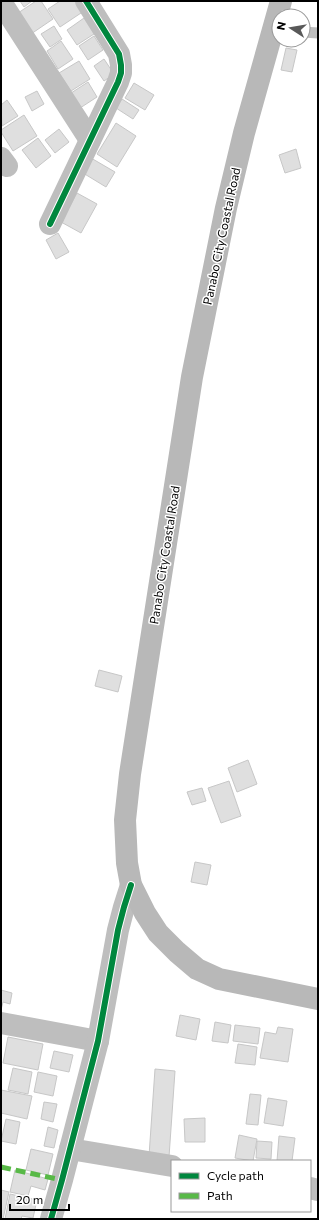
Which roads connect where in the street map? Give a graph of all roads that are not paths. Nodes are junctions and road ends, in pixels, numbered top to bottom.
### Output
1 (86, 1) edge
2 (1, 2) edge
3 (271, 48) edge
4 (90, 140) junction
5 (50, 224) dead end
6 (131, 885) junction
7 (318, 999) edge
8 (2, 1028) edge
9 (98, 1041) junction
10 (70, 1149) junction
11 (171, 1166) edge
12 (51, 1219) edge

1 - 4 street
2 - 4 street
3 - 6 main road, Panabo City Coastal Road
4 - 5 street
6 - 7 main road, Panabo City Coastal Road
6 - 9 street
8 - 9 street
9 - 10 street
10 - 11 street
10 - 12 street

